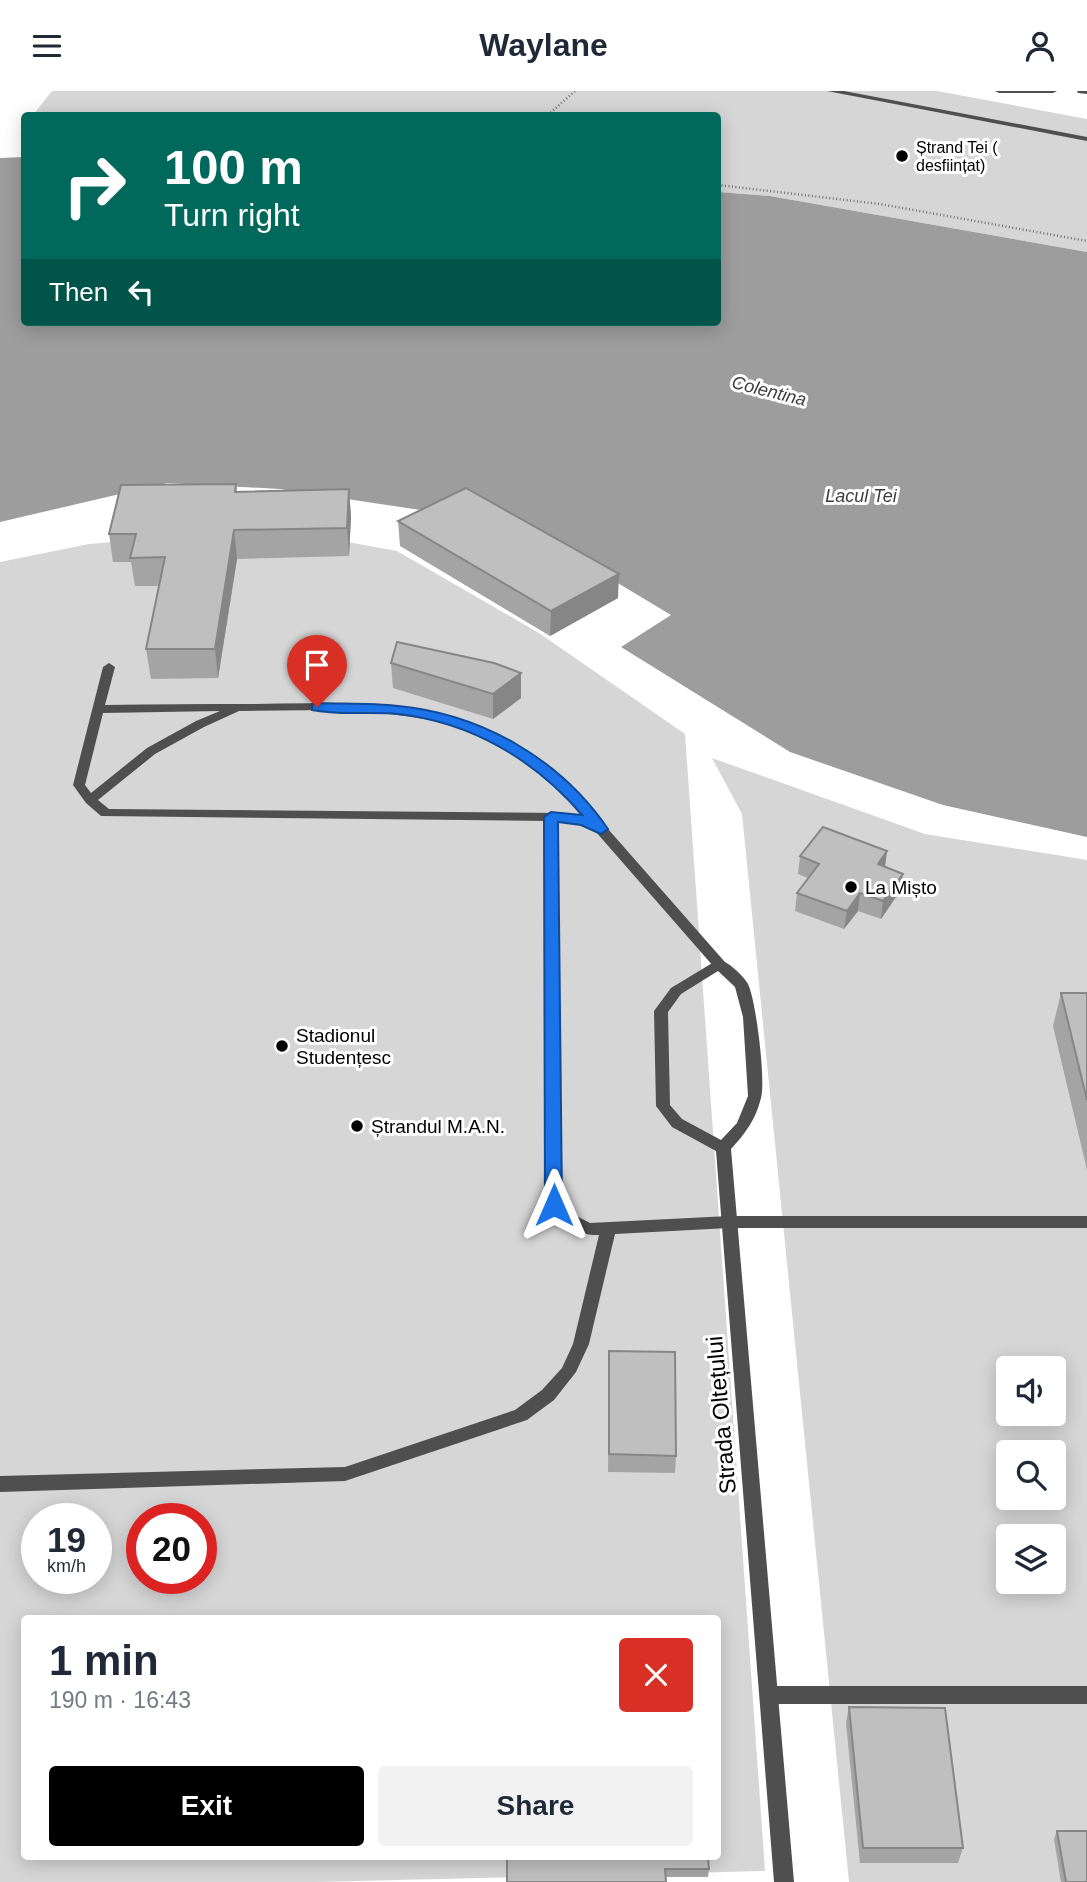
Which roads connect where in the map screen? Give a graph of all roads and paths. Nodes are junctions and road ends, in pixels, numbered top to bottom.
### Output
1 (575, 91) edge
2 (831, 91) edge
3 (999, 91) edge
4 (1053, 91) edge
5 (1081, 91) edge
6 (1087, 92) edge
7 (551, 112) edge
8 (1087, 139) edge
9 (721, 185) edge
10 (1087, 241) edge
11 (109, 667) dead end
12 (242, 707) junction
13 (97, 709) junction
14 (90, 800) junction
15 (551, 817) junction
16 (601, 829) junction
17 (719, 964) junction
18 (723, 1147) junction
19 (729, 1222) junction
20 (1087, 1222) edge
21 (608, 1228) junction
22 (0, 1484) edge
23 (769, 1695) junction
24 (1087, 1695) edge
25 (785, 1882) edge

1 - 7 path
2 - 8 street
3 - 4 street
5 - 6 street
9 - 10 path
11 - 13 street
12 - 13 street
12 - 14 street
12 - 16 street
13 - 14 street
14 - 15 street
15 - 16 street
15 - 21 street
16 - 17 street
17 - 18 street
17 - 18 street
18 - 19 street, Strada Oltețului
19 - 20 street
19 - 21 street
19 - 23 street, Strada Oltețului
21 - 22 street
23 - 24 street
23 - 25 street, Strada Oltețului

